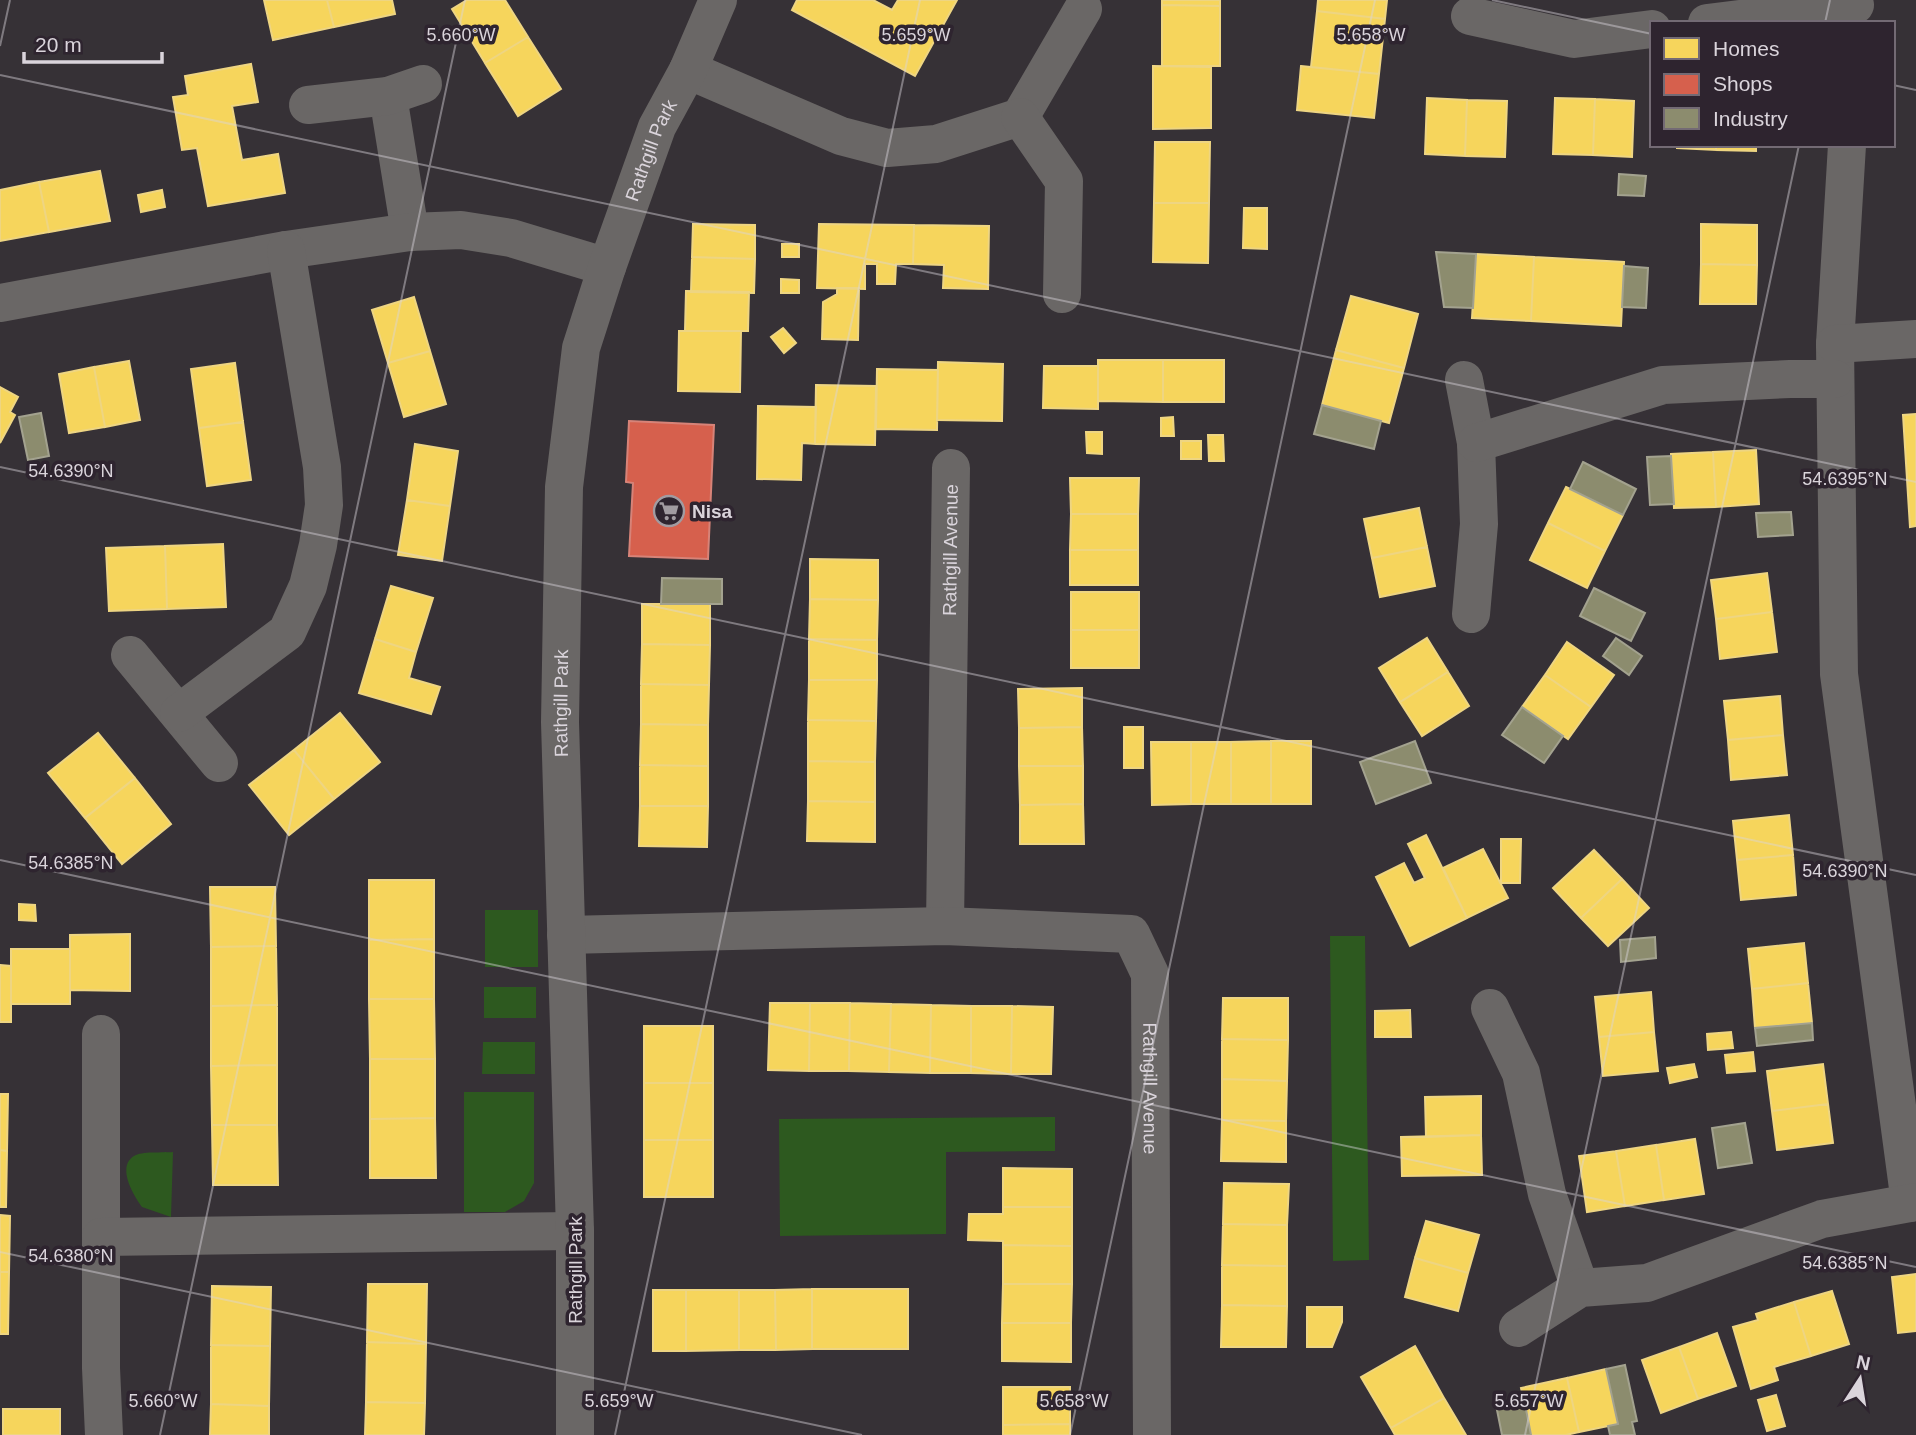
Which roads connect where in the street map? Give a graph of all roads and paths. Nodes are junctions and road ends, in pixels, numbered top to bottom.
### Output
1 (718, 0) edge
2 (1083, 9) dead end
3 (1855, 9) edge
4 (1470, 16) dead end
5 (1728, 21) edge
6 (1650, 29) edge
7 (688, 70) junction
8 (308, 105) dead end
9 (1020, 117) junction
10 (1847, 147) edge
11 (410, 232) junction
12 (286, 250) junction
13 (607, 267) junction
14 (1062, 294) dead end
15 (0, 303) edge
16 (1916, 339) edge
17 (1835, 362) junction
18 (1464, 380) dead end
19 (1476, 443) junction
20 (951, 468) dead end
21 (1471, 614) dead end
22 (130, 655) dead end
23 (178, 713) junction
24 (219, 763) dead end
25 (945, 926) junction
26 (566, 935) junction
27 (1490, 1008) dead end
28 (101, 1034) dead end
29 (1913, 1202) edge
30 (575, 1231) junction
31 (101, 1237) junction
32 (1580, 1288) junction
33 (1518, 1328) dead end
34 (104, 1435) edge
35 (575, 1435) edge
36 (1152, 1435) edge

1 - 7 street, Rathgill Park
2 - 9 street
3 - 5 street
4 - 6 street
7 - 9 street
7 - 13 street, Rathgill Park
8 - 11 street
9 - 14 street
10 - 17 street
11 - 12 street
11 - 13 street
12 - 15 street
12 - 23 street
13 - 26 street, Rathgill Park
16 - 17 street
17 - 19 street
17 - 29 street
18 - 19 street
19 - 21 street
20 - 25 street, Rathgill Avenue
22 - 23 street
23 - 24 street
25 - 26 street, Rathgill Avenue
25 - 36 street, Rathgill Avenue
26 - 30 street, Rathgill Park
27 - 32 street
28 - 31 street
29 - 32 street
30 - 31 street
30 - 35 street, Rathgill Park
31 - 34 street
32 - 33 street

